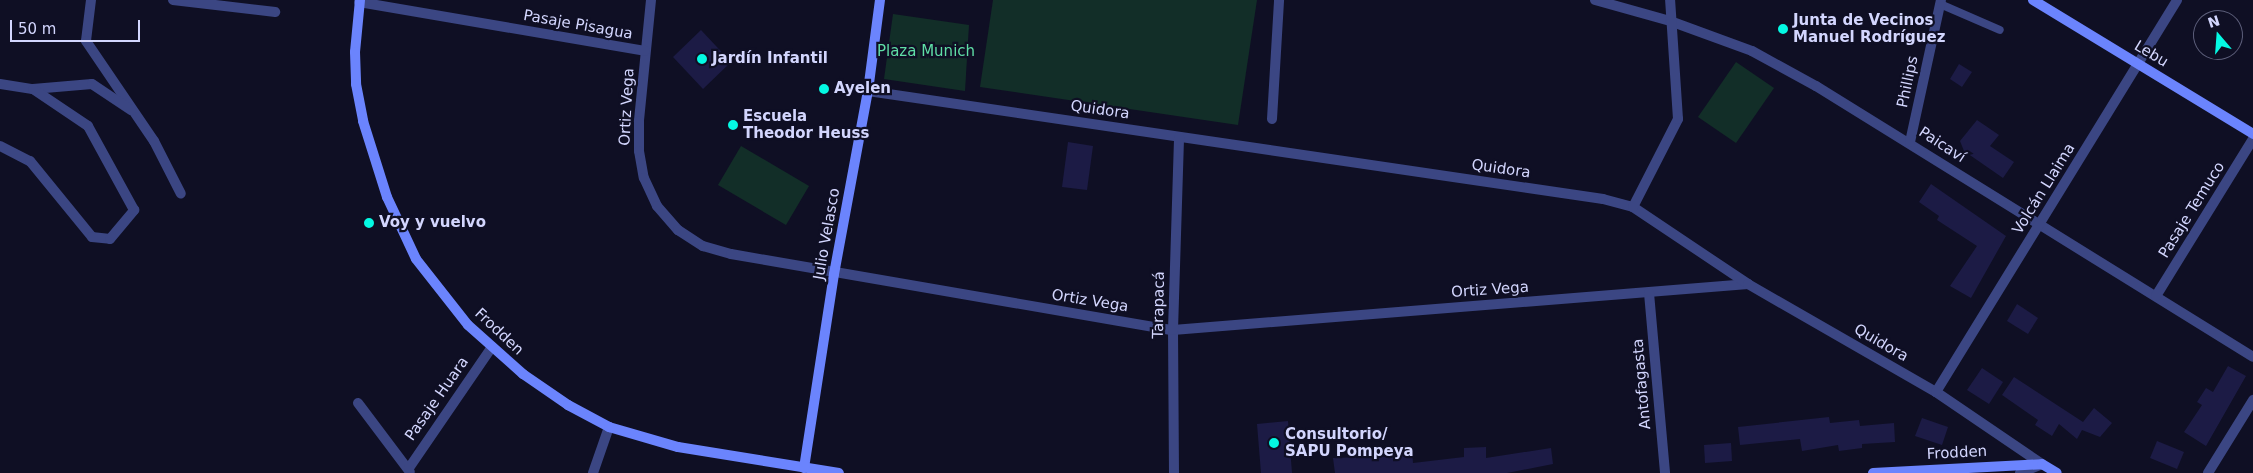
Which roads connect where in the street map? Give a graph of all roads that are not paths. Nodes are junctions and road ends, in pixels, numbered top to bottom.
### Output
1 (91, 0) edge
2 (173, 0) edge
3 (652, 0) edge
4 (880, 0) edge
5 (1279, 0) edge
6 (1595, 0) edge
7 (1670, 0) edge
8 (2033, 0) edge
9 (2177, 0) edge
10 (360, 1) edge
11 (1941, 2) edge
12 (275, 12) dead end
13 (1670, 21) junction
14 (2000, 30) dead end
15 (645, 51) junction
16 (2139, 65) junction
17 (0, 84) edge
18 (33, 89) junction
19 (868, 91) junction
20 (136, 114) junction
21 (1272, 119) dead end
22 (2253, 134) edge
23 (1179, 137) junction
24 (2253, 139) edge
25 (1910, 142) junction
26 (0, 146) edge
27 (182, 194) dead end
28 (1633, 206) junction
29 (2039, 224) junction
30 (834, 274) junction
31 (1748, 284) junction
32 (1649, 293) junction
33 (2156, 296) junction
34 (1173, 330) junction
35 (492, 347) junction
36 (2253, 357) edge
37 (1936, 392) junction
38 (2253, 400) edge
39 (358, 402) dead end
40 (609, 428) junction
41 (2042, 464) junction
42 (409, 470) edge
43 (804, 470) edge
44 (593, 473) edge
45 (838, 473) edge
46 (1174, 473) edge
47 (1665, 473) edge
48 (1873, 473) edge
49 (2020, 473) edge
50 (2057, 473) edge
51 (2208, 473) edge

1 - 20 street
2 - 12 street
3 - 15 street, Ortiz Vega
4 - 19 street, Julio Velasco
5 - 21 street
6 - 13 street, Paicaví
7 - 13 street
8 - 16 street, Lebu
9 - 16 street, Volcán Llaima
10 - 15 street, Pasaje Pisagua
10 - 35 street, Frodden
11 - 14 lane
11 - 25 street, Phillips
13 - 25 street, Paicaví
13 - 28 street
15 - 30 street, Ortiz Vega
16 - 22 street, Lebu
16 - 29 street, Volcán Llaima
17 - 18 street
18 - 20 street
18 - 26 street
19 - 23 street, Quidora
19 - 30 street, Julio Velasco
20 - 27 street
23 - 28 street, Quidora
23 - 34 street, Tarapacá
24 - 33 street, Pasaje Temuco
25 - 29 street, Paicaví
28 - 31 street, Quidora
29 - 33 street, Paicaví
29 - 37 street, Volcán Llaima
30 - 34 street, Ortiz Vega
30 - 43 street, Julio Velasco
31 - 32 street, Ortiz Vega
31 - 37 street, Quidora
32 - 34 street, Ortiz Vega
32 - 47 street, Antofagasta
33 - 36 street, Paicaví
34 - 46 street, Tarapacá
35 - 40 street, Frodden
35 - 42 street, Pasaje Huara
37 - 41 street, Quidora
38 - 51 street
39 - 42 street
40 - 43 street, Frodden
40 - 44 street
41 - 48 street, Frodden
41 - 49 street
41 - 50 street, Quidora
43 - 45 street, Frodden

